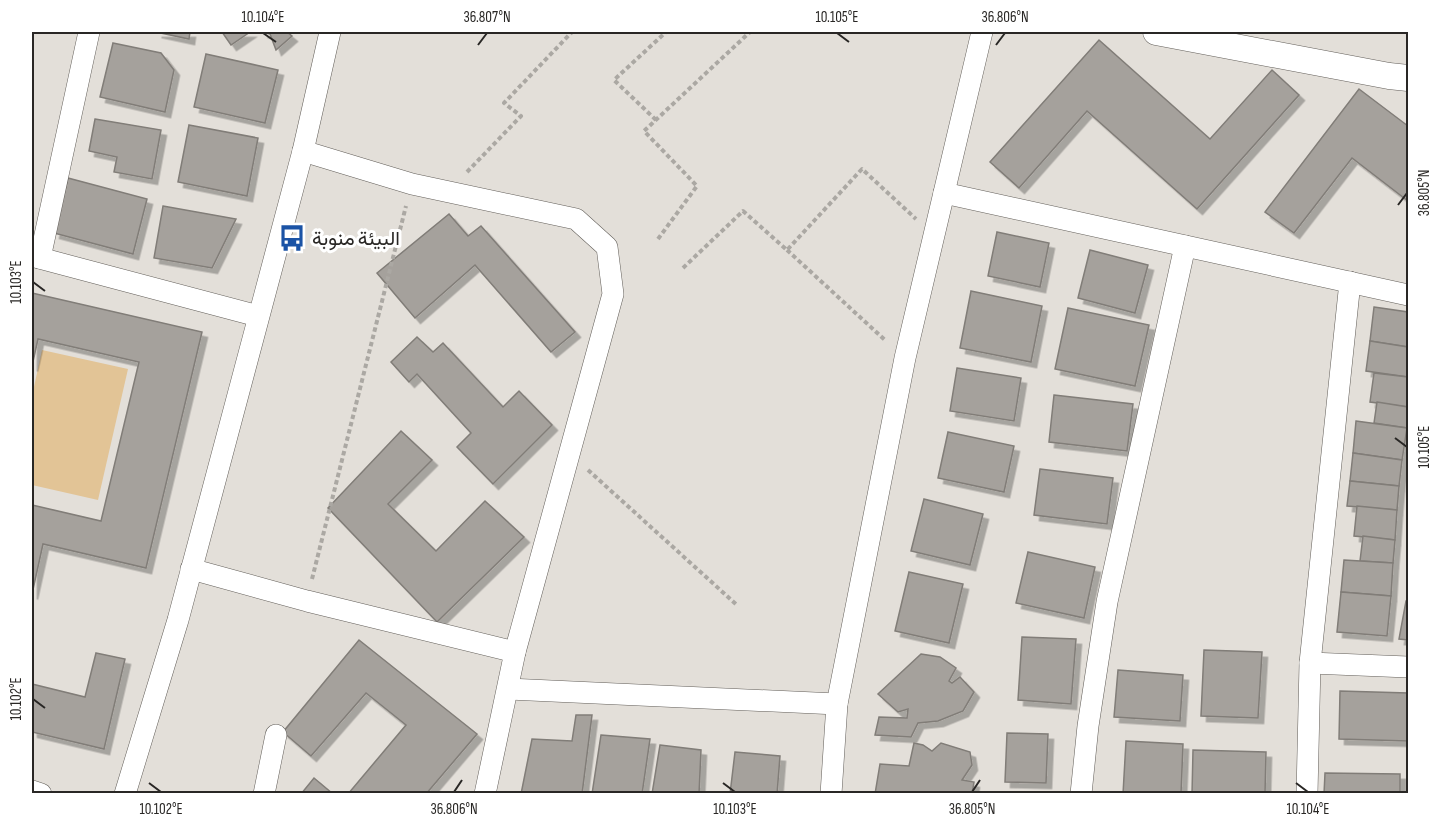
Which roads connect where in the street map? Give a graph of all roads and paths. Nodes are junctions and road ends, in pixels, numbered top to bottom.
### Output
1 (88, 32) edge
2 (330, 32) edge
3 (572, 32) edge
4 (666, 32) edge
5 (750, 32) edge
6 (982, 32) edge
7 (1156, 32) edge
8 (1408, 78) edge
9 (656, 120) junction
10 (303, 151) junction
11 (412, 184) junction
12 (448, 192) junction
13 (944, 193) junction
14 (934, 236) junction
15 (658, 239) dead end
16 (1185, 246) junction
17 (787, 250) junction
18 (36, 257) edge
19 (683, 268) dead end
20 (1350, 282) junction
21 (1408, 295) edge
22 (258, 316) junction
23 (906, 358) junction
24 (570, 453) junction
25 (191, 569) junction
26 (307, 601) junction
27 (738, 606) dead end
28 (516, 652) junction
29 (1310, 663) junction
30 (1408, 667) edge
31 (508, 689) junction
32 (837, 704) junction
33 (276, 735) dead end
34 (32, 791) edge
35 (41, 794) edge
36 (125, 794) edge
37 (264, 794) edge
38 (485, 794) edge
39 (831, 794) edge
40 (1081, 794) edge
41 (1307, 794) edge

1 - 18 street
2 - 10 street
3 - 12 path
4 - 9 path
5 - 9 path
6 - 13 street
7 - 8 street
9 - 15 path
10 - 11 street
10 - 22 street
11 - 12 street
11 - 26 path
12 - 24 street
13 - 14 street
13 - 16 street
14 - 17 path
14 - 23 street
16 - 20 street
16 - 40 street
17 - 19 path
17 - 23 path
18 - 22 street
20 - 21 street
20 - 29 street
22 - 25 street
23 - 32 street
24 - 27 path
24 - 28 street
25 - 26 street
25 - 36 street
26 - 28 street
28 - 31 street
29 - 30 street
29 - 41 street
31 - 32 street
31 - 38 street
32 - 39 street
33 - 37 street
34 - 35 street

